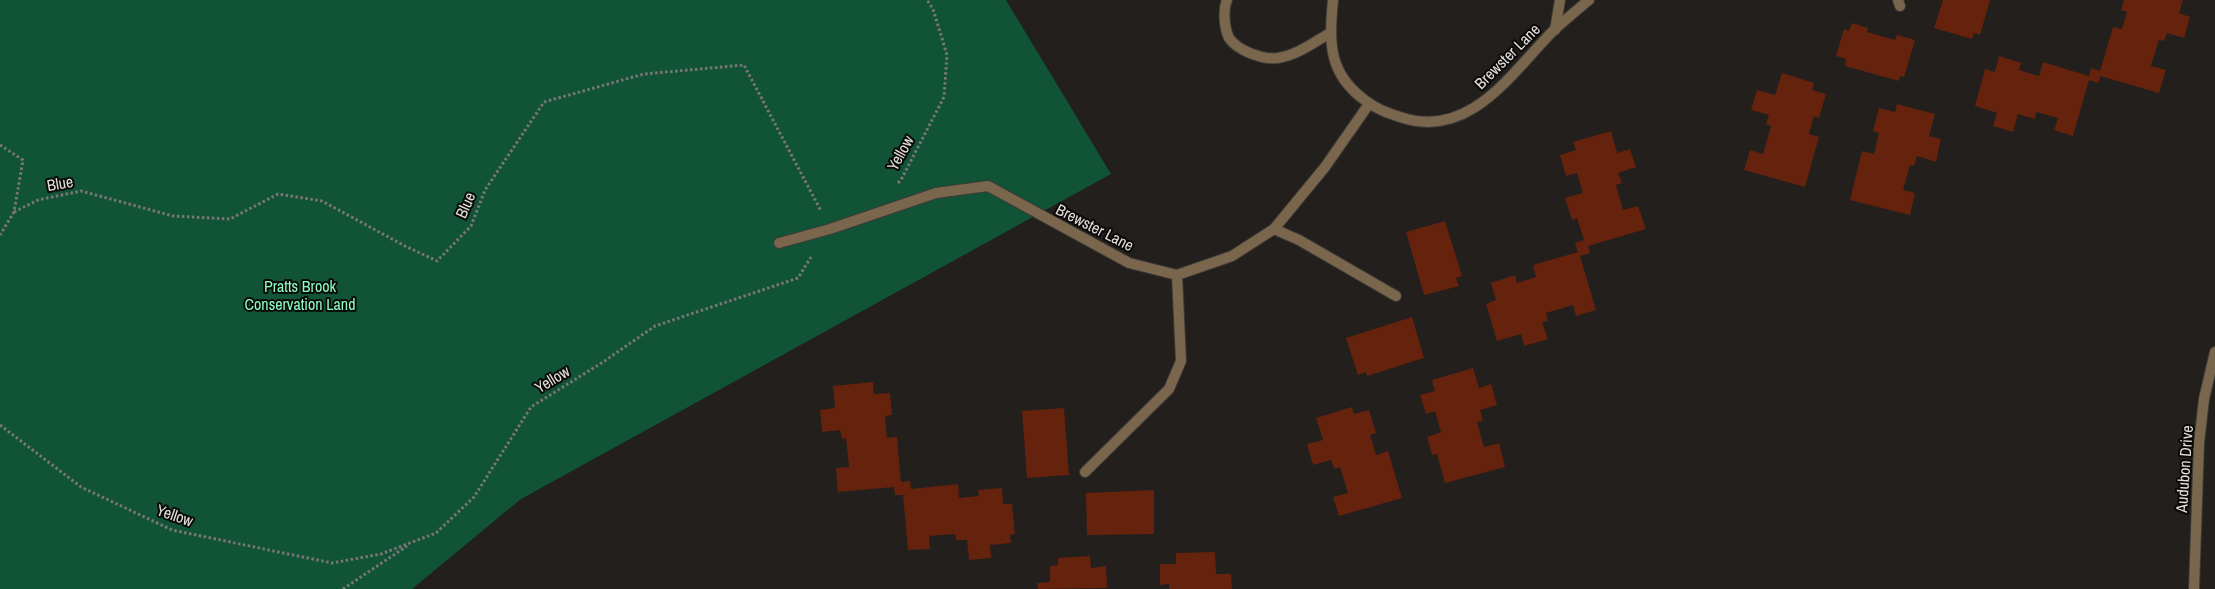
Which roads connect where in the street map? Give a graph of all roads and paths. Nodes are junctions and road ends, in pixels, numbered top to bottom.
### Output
1 (927, 0) edge
2 (1227, 0) edge
3 (1333, 0) edge
4 (1560, 0) edge
5 (1589, 0) edge
6 (1555, 30) junction
7 (1330, 33) junction
8 (1368, 104) junction
9 (0, 144) edge
10 (896, 185) dead end
11 (14, 212) junction
12 (830, 229) junction
13 (1274, 229) junction
14 (0, 236) edge
15 (779, 243) dead end
16 (1177, 275) junction
17 (1396, 296) dead end
18 (2215, 352) edge
19 (0, 425) edge
20 (1085, 472) dead end
21 (414, 541) junction
22 (343, 589) edge
23 (2194, 589) edge

1 - 10 path, Yellow
2 - 7 street
3 - 7 street, Brewster Lane
4 - 6 street, Brewster Lane
5 - 6 street, Brewster Lane
6 - 8 street, Brewster Lane
7 - 8 street, Brewster Lane
8 - 13 street
9 - 11 path
11 - 12 path, Blue
11 - 14 path
12 - 15 street, Brewster Lane
12 - 16 street, Brewster Lane
12 - 21 path, Yellow
13 - 16 street
13 - 17 street
16 - 20 street
18 - 23 street, Audubon Drive
19 - 21 path, Yellow
21 - 22 path

